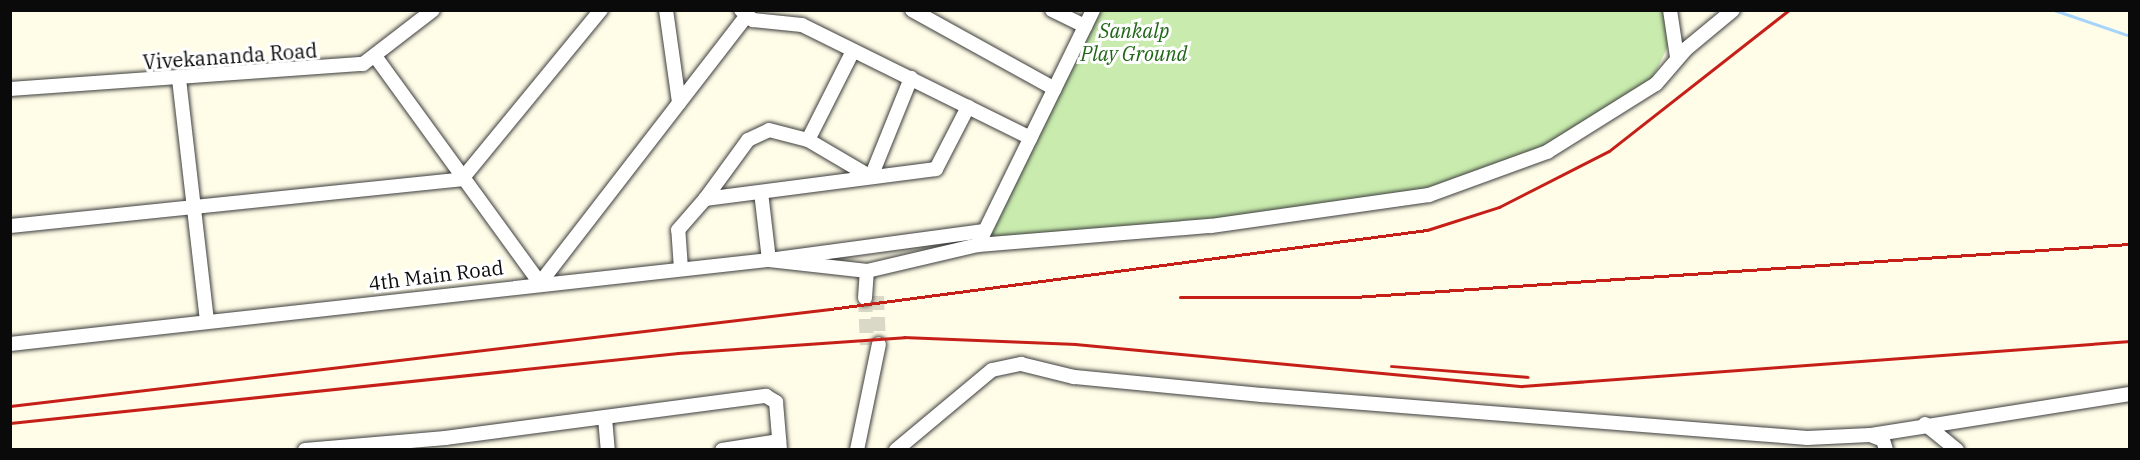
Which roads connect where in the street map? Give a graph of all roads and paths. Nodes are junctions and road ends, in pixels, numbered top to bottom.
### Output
1 (433, 10) edge
2 (601, 10) edge
3 (666, 10) edge
4 (912, 10) edge
5 (1052, 10) edge
6 (1093, 10) edge
7 (1670, 10) edge
8 (1733, 10) edge
9 (744, 13) edge
10 (1085, 26) junction
11 (853, 51) junction
12 (375, 56) junction
13 (1677, 57) junction
14 (911, 78) junction
15 (179, 79) junction
16 (1055, 88) junction
17 (10, 90) edge
18 (679, 103) junction
19 (968, 107) junction
20 (1031, 138) junction
21 (808, 140) junction
22 (871, 177) junction
23 (462, 179) junction
24 (761, 192) junction
25 (705, 199) junction
26 (191, 206) junction
27 (10, 226) edge
28 (984, 231) junction
29 (978, 245) junction
30 (769, 260) junction
31 (681, 269) junction
32 (867, 271) junction
33 (540, 283) junction
34 (870, 295) tunnel mouth
35 (207, 321) junction
36 (10, 344) edge
37 (874, 348) tunnel mouth
38 (2130, 393) edge
39 (605, 418) junction
40 (1925, 424) junction
41 (1870, 435) junction
42 (446, 444) edge
43 (779, 445) edge
44 (310, 449) edge
45 (305, 450) edge
46 (608, 450) edge
47 (722, 450) edge
48 (857, 450) edge
49 (896, 450) edge
50 (1886, 450) edge
51 (1958, 450) edge

1 - 12 street, Vivekananda Road
2 - 23 street
3 - 18 street
4 - 16 street
5 - 10 street
6 - 10 street
7 - 13 street
8 - 13 street, 4th Main Road
9 - 11 street
9 - 18 street
10 - 16 street
11 - 14 street
11 - 21 street
12 - 15 street, Vivekananda Road
12 - 23 street
13 - 29 street, 4th Main Road
14 - 19 street
14 - 22 street
15 - 17 street, Vivekananda Road
15 - 26 street
16 - 20 street
18 - 33 street
19 - 20 street
19 - 22 street
20 - 28 street
21 - 22 street
21 - 25 street
22 - 24 street
23 - 26 street
23 - 33 street
24 - 25 street
24 - 30 street
25 - 31 street
26 - 27 street
26 - 35 street
28 - 29 street
28 - 30 street
29 - 32 street, 4th Main Road
30 - 31 street, 4th Main Road
30 - 32 street, 4th Main Road
31 - 33 street, 4th Main Road
32 - 34 street
33 - 35 street, 4th Main Road
35 - 36 street, 4th Main Road
37 - 48 street
38 - 40 street
39 - 42 street
39 - 43 street
39 - 46 street
40 - 41 street
40 - 51 street
41 - 49 street
41 - 50 street
42 - 44 street
43 - 47 street
44 - 45 street

